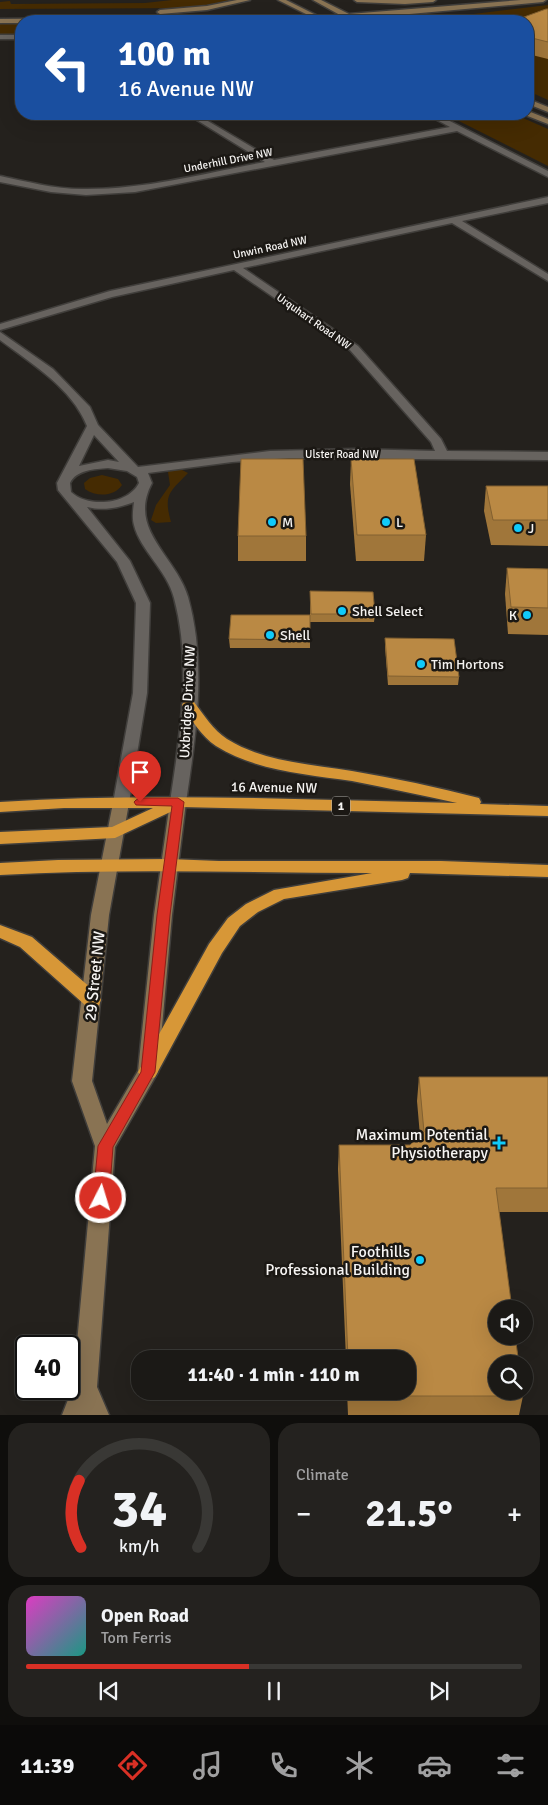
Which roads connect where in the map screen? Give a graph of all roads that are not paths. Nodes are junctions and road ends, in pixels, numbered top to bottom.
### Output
1 (248, 0) edge
2 (280, 0) edge
3 (316, 0) edge
4 (357, 0) edge
5 (433, 0) edge
6 (461, 0) edge
7 (543, 0) edge
8 (504, 4) junction
9 (335, 10) junction
10 (304, 11) junction
11 (0, 13) edge
12 (156, 13) junction
13 (312, 15) edge
14 (345, 15) edge
15 (373, 15) edge
16 (442, 15) edge
17 (0, 21) edge
18 (15, 21) edge
19 (0, 37) edge
20 (15, 37) edge
21 (534, 104) edge
22 (548, 110) edge
23 (534, 116) edge
24 (203, 120) edge
25 (442, 120) edge
26 (548, 122) edge
27 (458, 128) junction
28 (272, 163) junction
29 (548, 174) edge
30 (0, 179) edge
31 (548, 200) edge
32 (453, 220) junction
33 (235, 267) junction
34 (548, 278) edge
35 (0, 327) edge
36 (0, 335) edge
37 (93, 426) junction
38 (442, 454) junction
39 (548, 456) edge
40 (134, 469) junction
41 (67, 477) junction
42 (141, 493) junction
43 (74, 500) junction
44 (189, 705) junction
45 (178, 802) junction
46 (121, 803) junction
47 (0, 807) edge
48 (504, 809) junction
49 (548, 811) edge
50 (115, 832) junction
51 (0, 838) edge
52 (169, 865) junction
53 (109, 866) junction
54 (440, 867) junction
55 (0, 869) edge
56 (548, 871) edge
57 (0, 931) edge
58 (92, 1000) junction
59 (148, 1072) junction
60 (105, 1146) junction
61 (85, 1387) junction
62 (74, 1415) edge
63 (97, 1415) edge

1 - 12 street
2 - 10 street
3 - 9 street
4 - 5 street
6 - 9 street
7 - 8 street
8 - 15 street
8 - 16 street
9 - 10 street
9 - 14 street
10 - 12 street
10 - 13 street
11 - 12 street
17 - 18 street
19 - 20 street
21 - 22 street
23 - 26 street
24 - 28 street
25 - 27 street
27 - 28 street, Underhill Drive NW
27 - 29 street
28 - 30 street, Underhill Drive NW
31 - 32 street, Unwin Road NW
32 - 33 street, Unwin Road NW
32 - 34 street
33 - 35 street, Unwin Road NW
33 - 38 street, Urquhart Road NW
36 - 37 street
37 - 40 street
37 - 41 street
38 - 39 street, Ulster Road NW
38 - 40 street, Ulster Road NW
40 - 41 street, Ulster Road NW
40 - 42 street, Uxbridge Drive NW
41 - 43 street
42 - 43 street
42 - 44 street, Uxbridge Drive NW
43 - 46 street
44 - 45 street, Uxbridge Drive NW
44 - 48 highway
45 - 46 highway, 16 Avenue NW / 1
45 - 48 highway, 16 Avenue NW / 1
45 - 50 highway
45 - 52 street, 29 Street NW
46 - 47 highway, 16 Avenue NW / 1
46 - 50 street, 29 Street NW
48 - 49 highway, 16 Avenue NW / 1
50 - 51 highway
50 - 53 street, 29 Street NW
52 - 53 highway
52 - 54 highway
52 - 59 street, 29 Street NW
53 - 55 highway
53 - 58 street, 29 Street NW
54 - 56 highway
54 - 59 highway
57 - 58 highway
58 - 60 street, 29 Street NW
59 - 60 street, 29 Street NW
60 - 61 street, 29 Street NW
61 - 62 street, 29 Street NW
61 - 63 street, 29 Street NW

